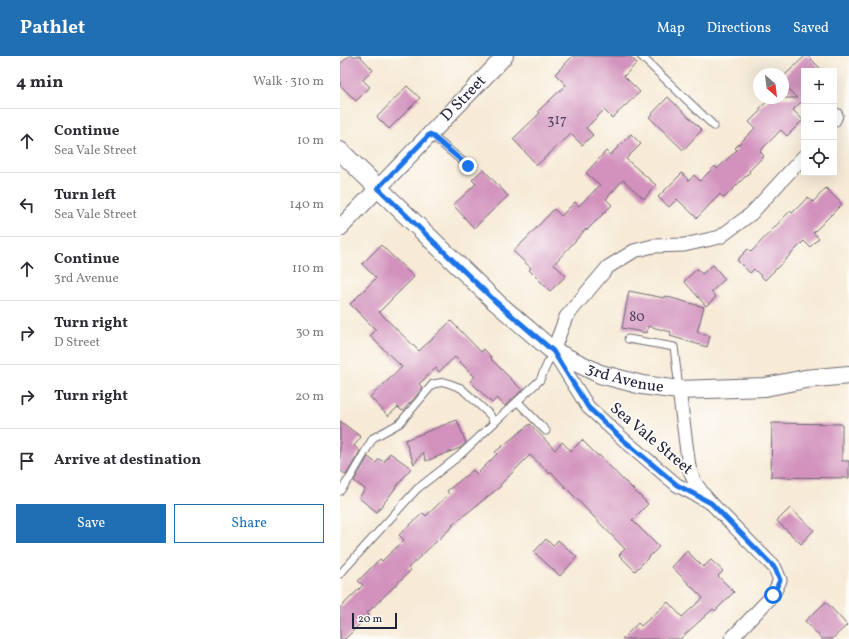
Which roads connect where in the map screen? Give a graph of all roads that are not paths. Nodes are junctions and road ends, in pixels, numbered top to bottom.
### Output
1 (505, 56) edge
2 (641, 56) edge
3 (714, 126) dead end
4 (430, 134) junction
5 (340, 151) edge
6 (801, 159) edge
7 (468, 166) dead end
8 (378, 188) junction
9 (340, 228) edge
10 (628, 339) dead end
11 (553, 351) junction
12 (849, 375) edge
13 (679, 390) junction
14 (518, 402) junction
15 (494, 423) junction
16 (546, 431) dead end
17 (340, 491) edge
18 (711, 503) junction
19 (340, 574) edge
20 (731, 639) edge

1 - 4 street, D Street
2 - 3 lane
4 - 7 lane
4 - 8 street, D Street
5 - 8 main road, 3rd Avenue
6 - 11 street
8 - 9 street, D Street
8 - 11 main road, 3rd Avenue
10 - 13 lane
11 - 13 main road, 3rd Avenue
11 - 14 lane
11 - 18 street, Sea Vale Street
12 - 13 main road, 3rd Avenue
13 - 18 street, Sea Vale Street
14 - 15 lane
14 - 16 lane
15 - 17 lane
15 - 19 lane
18 - 20 street, Sea Vale Street

